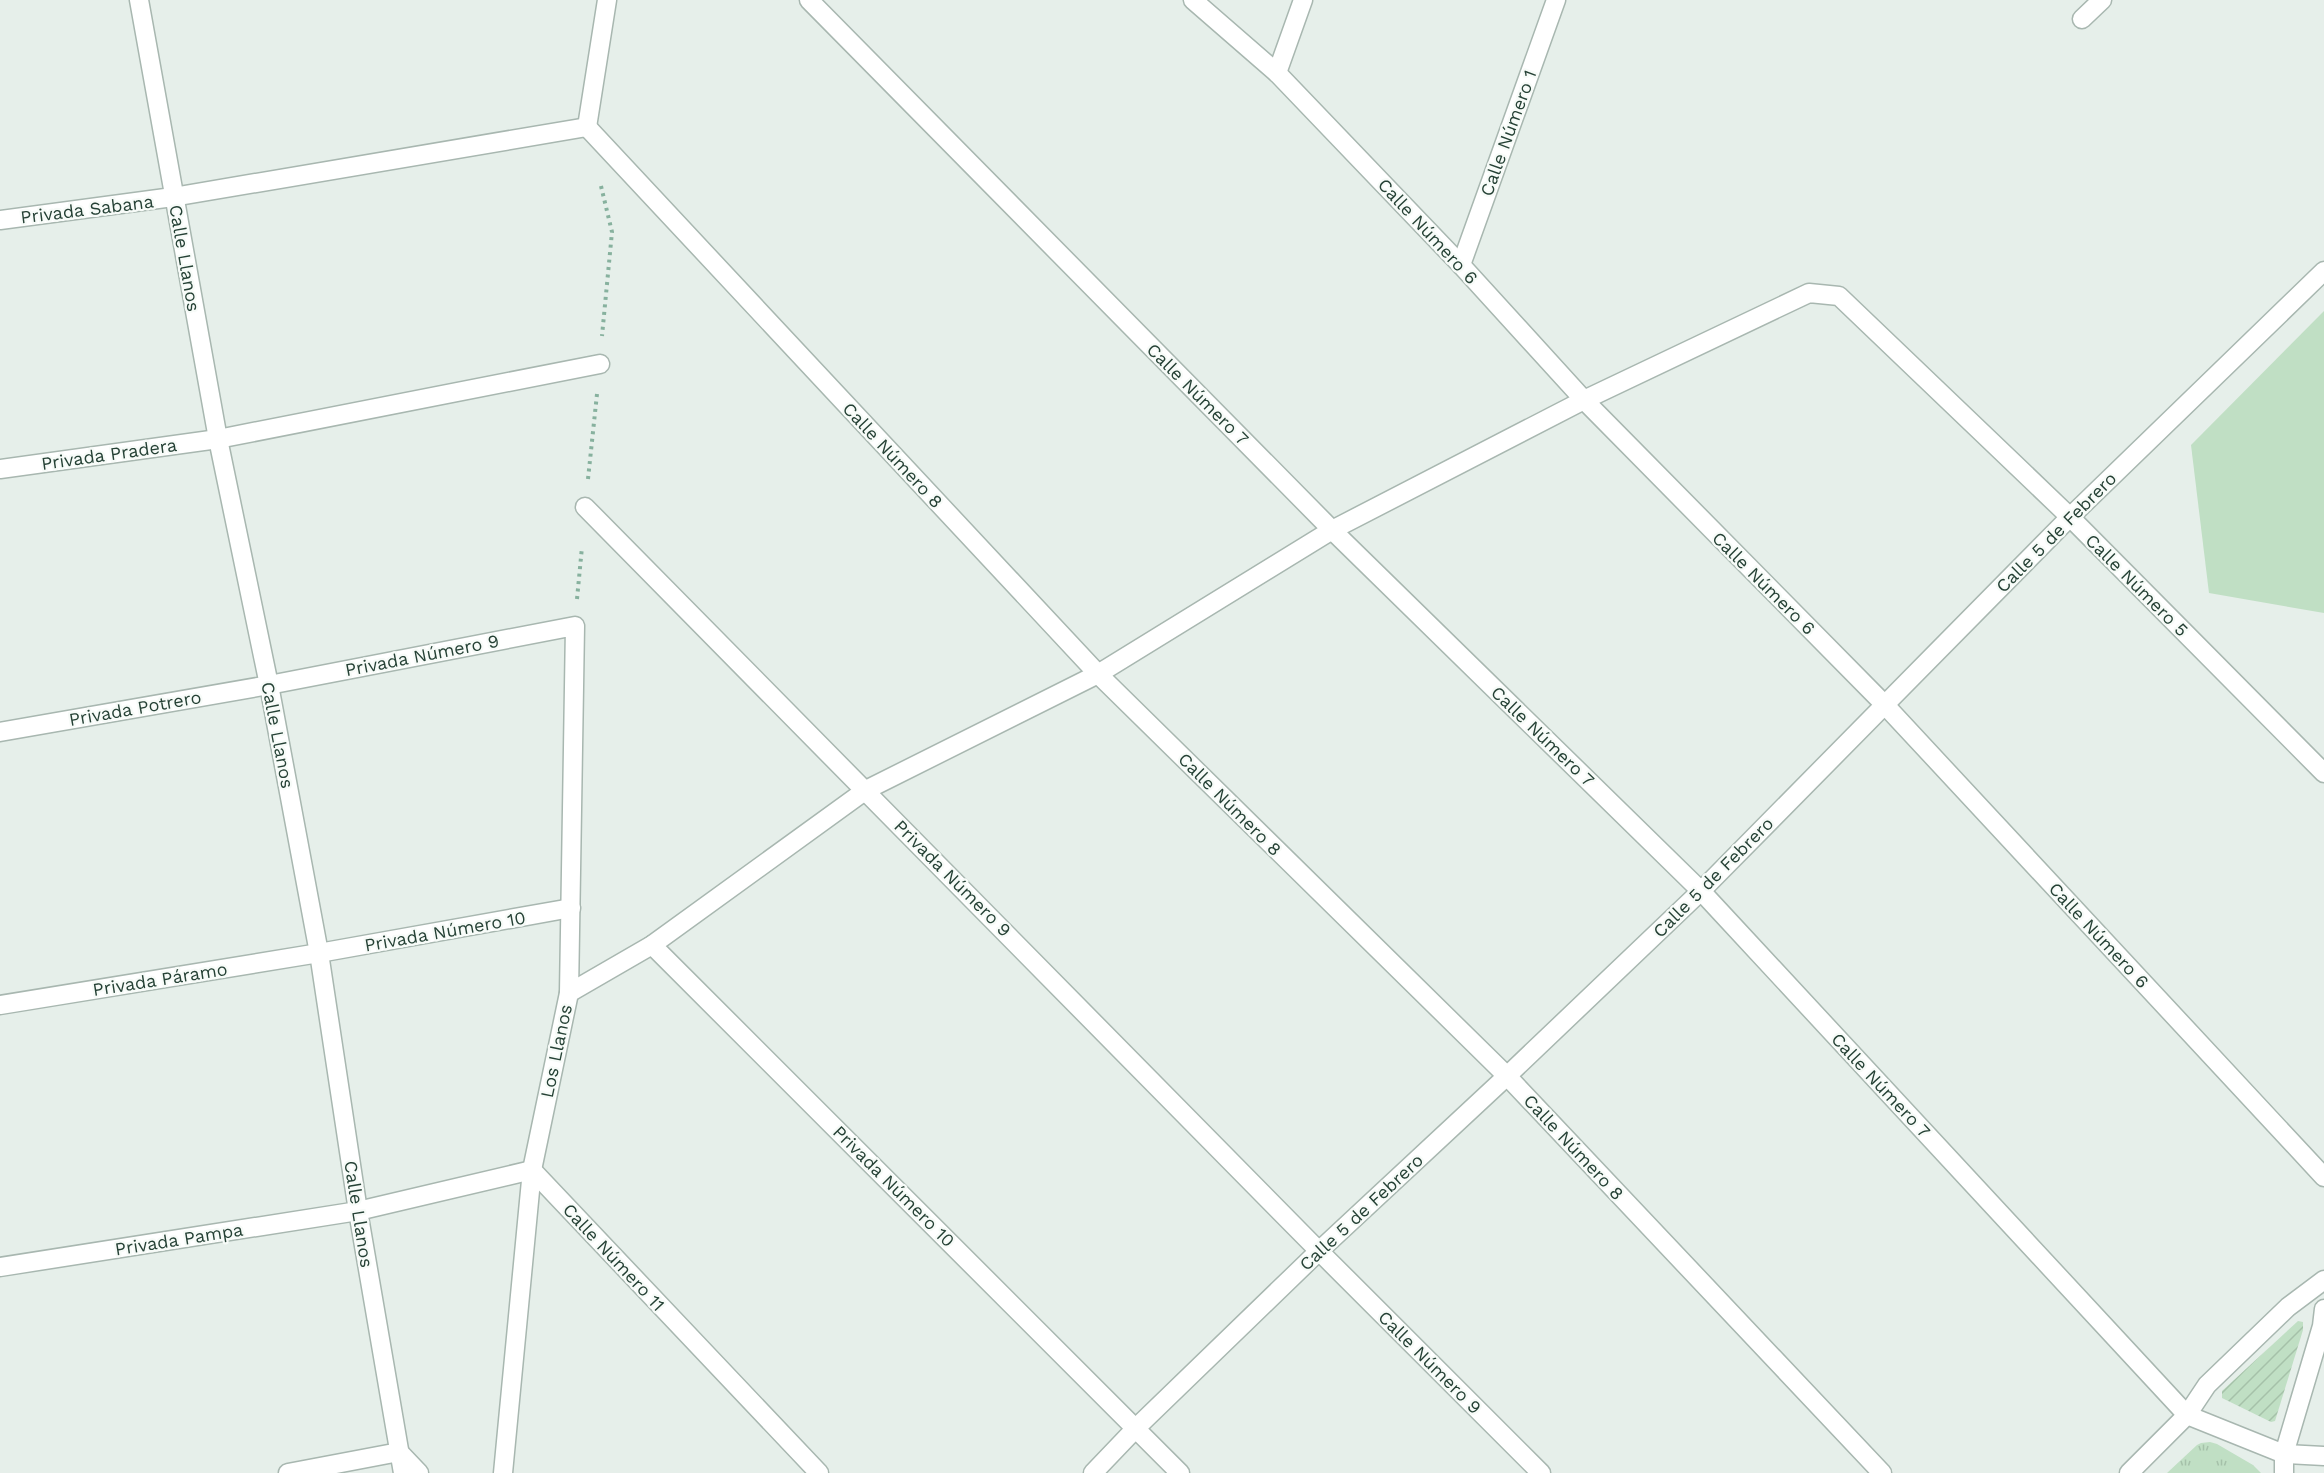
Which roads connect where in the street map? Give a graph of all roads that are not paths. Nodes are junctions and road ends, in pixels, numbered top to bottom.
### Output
1 (139, 0) edge
2 (607, 0) edge
3 (809, 0) edge
4 (1193, 0) edge
5 (1303, 0) edge
6 (1556, 0) edge
7 (2102, 0) edge
8 (2082, 19) dead end
9 (1277, 73) junction
10 (587, 127) junction
11 (173, 197) junction
12 (0, 220) edge
13 (1461, 265) junction
14 (2324, 271) edge
15 (600, 364) dead end
16 (1584, 400) junction
17 (218, 439) junction
18 (0, 469) edge
19 (585, 507) dead end
20 (2070, 517) junction
21 (1332, 530) junction
22 (575, 626) joint
23 (1098, 674) junction
24 (269, 685) junction
25 (1884, 704) junction
26 (0, 732) edge
27 (2324, 773) edge
28 (866, 790) junction
29 (1701, 891) junction
30 (571, 908) junction
31 (652, 945) junction
32 (319, 953) junction
33 (568, 993) junction
34 (0, 1005) edge
35 (1507, 1076) junction
36 (532, 1170) junction
37 (2324, 1176) edge
38 (358, 1211) junction
39 (1319, 1251) junction
40 (0, 1267) edge
41 (2324, 1280) edge
42 (2324, 1309) edge
43 (2187, 1414) junction
44 (1136, 1428) junction
45 (399, 1452) junction
46 (2284, 1454) junction
47 (2324, 1456) edge
48 (288, 1473) edge
49 (403, 1473) edge
50 (419, 1473) edge
51 (503, 1473) edge
52 (819, 1473) edge
53 (1093, 1473) edge
54 (1180, 1473) edge
55 (1541, 1473) edge
56 (1882, 1473) edge
57 (2129, 1473) edge
58 (2284, 1473) edge

1 - 11 street, Calle Llanos
2 - 10 street
3 - 21 street, Calle Número 7
4 - 9 street, Calle Número 6
5 - 9 street
6 - 13 street, Calle Número 1
7 - 8 street
9 - 13 street, Calle Número 6
10 - 11 street, Privada Sabana
10 - 23 street, Calle Número 8
11 - 12 street, Privada Sabana
11 - 17 street, Calle Llanos
13 - 16 street, Calle Número 6
14 - 20 street, Calle 5 de Febrero
15 - 17 street, Privada Pradera
16 - 20 street, Calle Número 5
16 - 21 street
16 - 25 street, Calle Número 6
17 - 18 street, Privada Pradera
17 - 24 street, Calle Llanos
19 - 28 street, Privada Número 9
20 - 25 street, Calle 5 de Febrero
20 - 27 street, Calle Número 5
21 - 23 street
21 - 29 street, Calle Número 7
22 - 24 street, Privada Número 9
22 - 30 street, Los Llanos
23 - 28 street
23 - 35 street, Calle Número 8
24 - 26 street, Privada Potrero
24 - 32 street, Calle Llanos
25 - 29 street, Calle 5 de Febrero
25 - 37 street, Calle Número 6
28 - 31 street
28 - 39 street, Privada Número 9
29 - 35 street, Calle 5 de Febrero
29 - 43 street, Calle Número 7
30 - 32 street, Privada Número 10
30 - 33 street, Los Llanos
31 - 33 street
31 - 44 street, Privada Número 10
32 - 34 street, Privada Páramo
32 - 38 street, Calle Llanos
33 - 36 street, Los Llanos
35 - 39 street, Calle 5 de Febrero
35 - 56 street, Calle Número 8
36 - 38 street
36 - 51 street, Los Llanos
36 - 52 street, Calle Número 11
38 - 40 street, Privada Pampa
38 - 45 street, Calle Llanos
39 - 44 street, Calle 5 de Febrero
39 - 55 street, Calle Número 9
41 - 43 street
42 - 46 street
43 - 46 street, Calle Número 7
43 - 57 street
44 - 53 street, Calle 5 de Febrero
44 - 54 street, Privada Número 10
45 - 48 street
45 - 49 street, Calle Llanos
45 - 50 street
46 - 47 street, Calle Número 7
46 - 58 street

